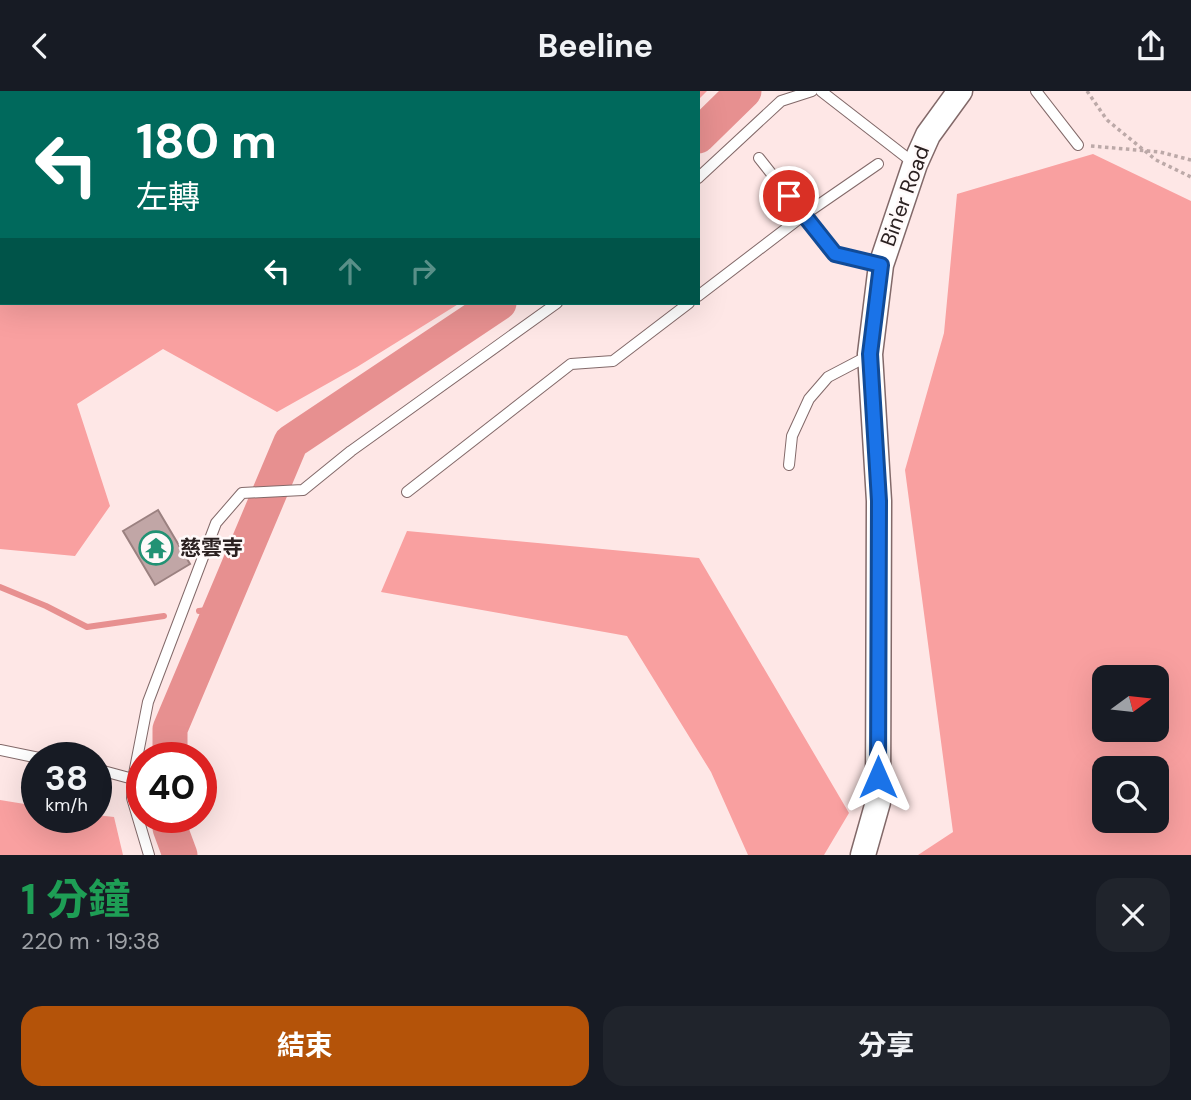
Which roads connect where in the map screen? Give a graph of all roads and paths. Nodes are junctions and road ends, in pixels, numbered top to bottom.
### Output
1 (812, 91) edge
2 (821, 91) edge
3 (960, 91) edge
4 (1036, 91) edge
5 (1087, 91) edge
6 (1078, 145) joint
7 (759, 158) dead end
8 (1191, 160) edge
9 (878, 164) dead end
10 (915, 164) junction
11 (700, 176) edge
12 (1191, 177) edge
13 (804, 215) junction
14 (881, 265) junction
15 (700, 294) edge
16 (554, 305) edge
17 (686, 305) edge
18 (870, 354) junction
19 (789, 465) dead end
20 (407, 492) dead end
21 (140, 742) edge
22 (0, 750) edge
23 (21, 754) edge
24 (142, 833) edge
25 (149, 855) edge
26 (863, 855) edge

1 - 11 lane
2 - 10 lane
3 - 10 street, Bin'er Road
4 - 6 lane
5 - 12 path, bridge
6 - 8 path
7 - 13 lane
9 - 13 lane
10 - 14 street, Bin'er Road
13 - 14 lane
13 - 15 lane
14 - 18 street, Bin'er Road
16 - 21 lane
17 - 20 lane
18 - 19 lane
18 - 26 street, Bin'er Road
22 - 23 lane
24 - 25 lane

